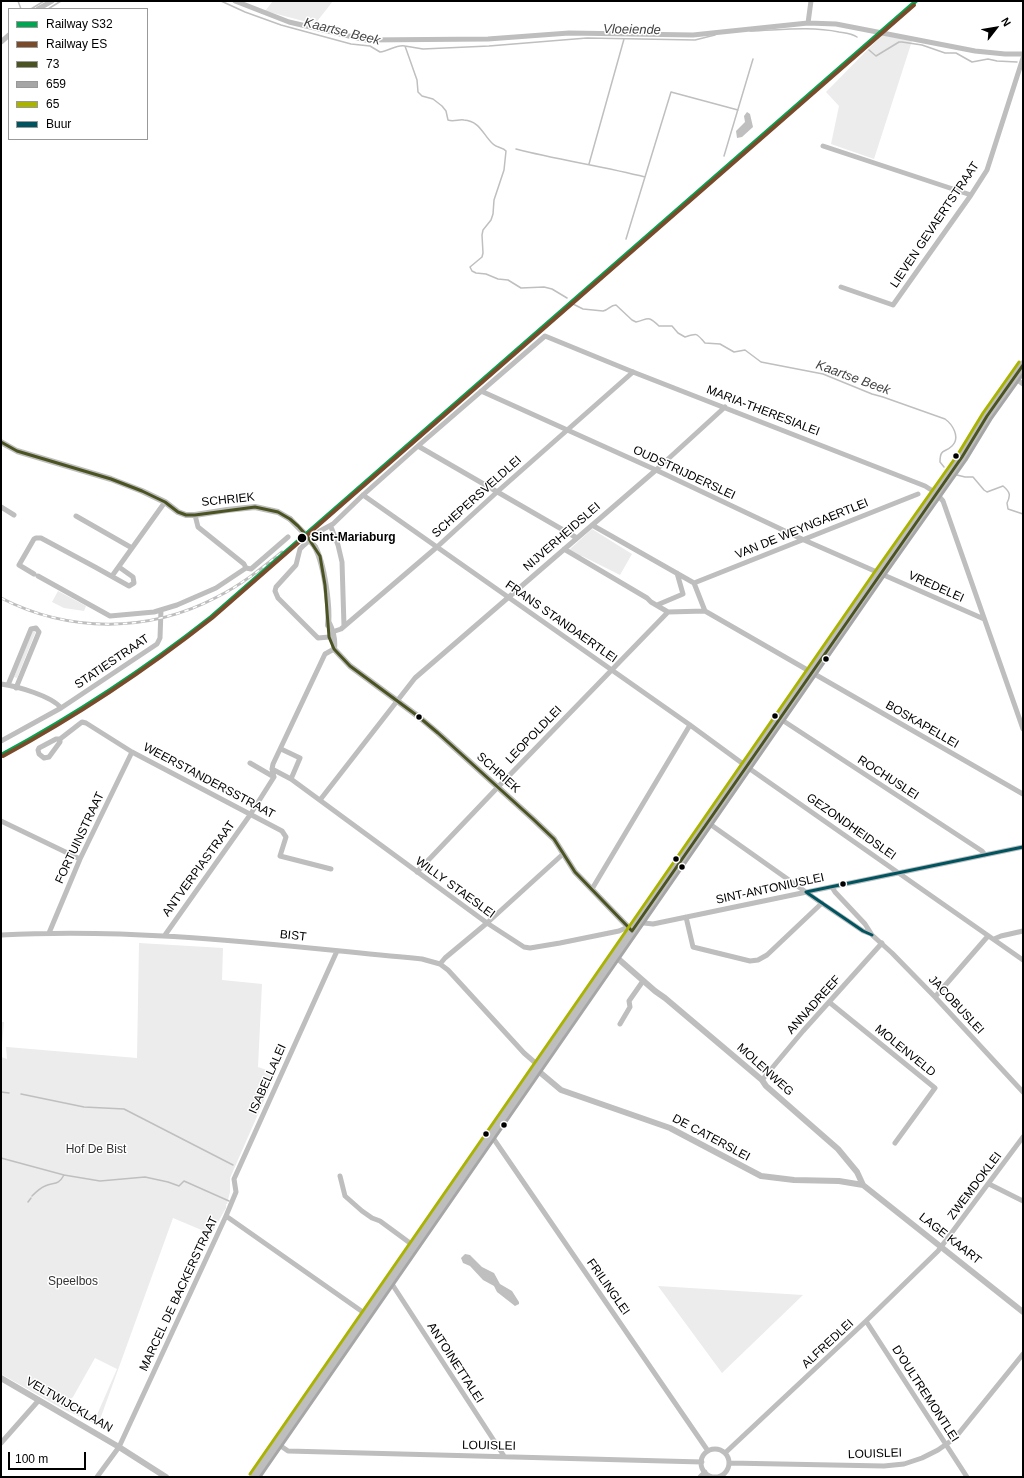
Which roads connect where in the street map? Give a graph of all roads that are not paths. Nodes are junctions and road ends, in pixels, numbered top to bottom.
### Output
1 (52, 1) edge
2 (235, 1) edge
3 (811, 1) edge
4 (40, 8) edge
5 (808, 23) junction
6 (1023, 54) edge
7 (1023, 58) edge
8 (823, 146) dead end
9 (971, 194) junction
10 (841, 287) dead end
11 (1023, 365) edge
12 (633, 372) junction
13 (1013, 377) junction
14 (1023, 384) edge
15 (481, 391) junction
16 (725, 407) junction
17 (567, 430) junction
18 (1, 442) edge
19 (418, 446) junction
20 (656, 470) junction
21 (497, 492) junction
22 (936, 493) junction
23 (918, 494) dead end
24 (363, 495) junction
25 (165, 502) junction
26 (1, 507) edge
27 (14, 515) dead end
28 (195, 515) junction
29 (76, 516) dead end
30 (592, 525) junction
31 (331, 526) junction
32 (288, 537) dead end
33 (577, 538) junction
34 (804, 540) junction
35 (437, 547) junction
36 (132, 548) junction
37 (564, 549) junction
38 (119, 567) junction
39 (246, 568) junction
40 (677, 573) junction
41 (880, 573) junction
42 (112, 576) junction
43 (694, 582) junction
44 (509, 597) junction
45 (656, 605) junction
46 (161, 610) junction
47 (705, 611) junction
48 (668, 612) junction
49 (984, 619) junction
50 (344, 626) junction
51 (331, 634) junction
52 (334, 648) junction
53 (611, 670) junction
54 (811, 673) junction
55 (1, 684) edge
56 (8, 685) junction
57 (16, 688) junction
58 (397, 701) junction
59 (61, 708) junction
60 (779, 718) junction
61 (690, 725) junction
62 (1023, 729) edge
63 (60, 739) junction
64 (1, 741) edge
65 (281, 749) junction
66 (132, 752) junction
67 (250, 763) dead end
68 (746, 766) junction
69 (272, 769) junction
70 (274, 777) junction
71 (291, 779) junction
72 (498, 787) junction
73 (1023, 794) edge
74 (320, 800) junction
75 (250, 815) junction
76 (1, 821) edge
77 (707, 822) junction
78 (1023, 847) edge
79 (563, 854) junction
80 (985, 855) junction
81 (80, 859) junction
82 (331, 869) dead end
83 (417, 872) junction
84 (899, 873) junction
85 (832, 887) junction
86 (592, 889) junction
87 (806, 892) junction
88 (822, 903) junction
89 (686, 917) junction
90 (640, 920) junction
91 (487, 923) junction
92 (630, 929) junction
93 (1023, 931) edge
94 (49, 933) junction
95 (1, 935) edge
96 (165, 935) junction
97 (872, 935) junction
98 (988, 936) junction
99 (994, 939) junction
100 (882, 943) junction
101 (337, 951) junction
102 (615, 956) junction
103 (1023, 960) edge
104 (440, 964) junction
105 (643, 981) junction
106 (935, 997) junction
107 (829, 1002) junction
108 (620, 1024) dead end
109 (537, 1068) junction
110 (762, 1080) junction
111 (1023, 1092) edge
112 (491, 1135) junction
113 (1023, 1137) edge
114 (895, 1143) dead end
115 (340, 1176) dead end
116 (989, 1184) junction
117 (863, 1185) junction
118 (1023, 1201) edge
119 (226, 1216) junction
120 (414, 1246) junction
121 (942, 1246) junction
122 (390, 1281) junction
123 (1023, 1312) edge
124 (367, 1314) junction
125 (866, 1321) junction
126 (1023, 1354) edge
127 (1, 1378) edge
128 (39, 1400) junction
129 (1, 1443) edge
130 (278, 1444) junction
131 (946, 1445) junction
132 (118, 1447) junction
133 (708, 1451) junction
134 (725, 1453) junction
135 (504, 1456) junction
136 (702, 1462) junction
137 (729, 1463) junction
138 (705, 1472) junction
139 (725, 1475) edge
140 (97, 1477) edge
141 (166, 1477) edge
142 (254, 1477) edge
143 (700, 1477) edge
144 (967, 1477) edge

1 - 4 street
2 - 5 street
3 - 5 street
5 - 6 street
7 - 9 street, LIEVEN GEVAERTSTRAAT
8 - 9 street
9 - 10 street, LIEVEN GEVAERTSTRAAT
11 - 13 main road
12 - 15 street, MARIA-THERESIALEI
12 - 16 street, MARIA-THERESIALEI
12 - 17 street, SCHEPERSVELDLEI
13 - 14 street
13 - 22 main road
15 - 17 street, OUDSTRIJDERSLEI
15 - 19 street
16 - 20 street, NIJVERHEIDSLEI
16 - 22 street, MARIA-THERESIALEI
17 - 20 street, OUDSTRIJDERSLEI
17 - 21 street, SCHEPERSVELDLEI
18 - 25 street, SCHRIEK
19 - 21 street
19 - 24 street
20 - 30 street, NIJVERHEIDSLEI
20 - 34 street, OUDSTRIJDERSLEI
21 - 33 street
21 - 35 street, SCHEPERSVELDLEI
22 - 41 main road
22 - 49 street
23 - 34 street, VAN DE WEYNGAERTLEI
24 - 31 street
24 - 35 street, FRANS STANDAERTLEI
25 - 28 street, SCHRIEK
25 - 36 street
26 - 27 street
28 - 39 street, SCHRIEK
28 - 51 street, SCHRIEK, bridge
29 - 36 street
30 - 33 street, NIJVERHEIDSLEI
30 - 40 street
31 - 50 street
31 - 51 street
32 - 39 street
33 - 37 street, NIJVERHEIDSLEI
34 - 41 street, OUDSTRIJDERSLEI
34 - 43 street, VAN DE WEYNGAERTLEI
35 - 44 street, FRANS STANDAERTLEI
35 - 50 street, SCHEPERSVELDLEI
36 - 38 street
37 - 44 street, NIJVERHEIDSLEI
37 - 45 street
38 - 42 street
38 - 42 street
39 - 46 street
40 - 43 street
40 - 45 street
41 - 49 street, VREDELEI
41 - 54 main road
42 - 46 street
43 - 47 street
44 - 53 street, FRANS STANDAERTLEI
44 - 58 street, NIJVERHEIDSLEI
45 - 48 street
46 - 59 street, STATIESTRAAT
47 - 48 street
47 - 54 street, BOSKAPELLEI
48 - 53 street, LEOPOLDLEI
49 - 62 street
50 - 51 street, SCHEPERSVELDLEI
51 - 52 street, SCHRIEK
52 - 58 street, SCHRIEK
52 - 65 street
53 - 61 street, FRANS STANDAERTLEI
53 - 72 street, LEOPOLDLEI
54 - 60 main road
54 - 73 street, BOSKAPELLEI
55 - 56 street
56 - 57 street
56 - 57 street
57 - 59 street
58 - 72 street, SCHRIEK
58 - 74 street, NIJVERHEIDSLEI
59 - 64 street, STATIESTRAAT
60 - 68 main road
60 - 80 street, ROCHUSLEI
61 - 68 street, FRANS STANDAERTLEI
61 - 86 street
63 - 63 street, WEERSTANDERSSTRAAT
63 - 66 street, WEERSTANDERSSTRAAT
65 - 69 street
65 - 71 street
66 - 75 street, WEERSTANDERSSTRAAT
66 - 81 street, FORTUINSTRAAT
67 - 70 street
68 - 77 main road
68 - 84 street, GEZONDHEIDSLEI
69 - 70 street
69 - 71 street, WILLY STAESLEI
70 - 75 street, ANTVERPIASTRAAT
71 - 74 street, WILLY STAESLEI
72 - 79 street, SCHRIEK
72 - 83 street, LEOPOLDLEI
74 - 83 street, WILLY STAESLEI
75 - 82 street, WEERSTANDERSSTRAAT
75 - 96 street, ANTVERPIASTRAAT
76 - 81 street
77 - 87 street, JACOBUSLEI
77 - 90 main road
78 - 80 street, SINT-ANTONIUSLEI
79 - 86 street, SCHRIEK
79 - 91 street
80 - 84 street, SINT-ANTONIUSLEI
81 - 94 street, FORTUINSTRAAT
83 - 91 street, WILLY STAESLEI
84 - 85 street, SINT-ANTONIUSLEI
84 - 98 street, GEZONDHEIDSLEI
85 - 87 street, SINT-ANTONIUSLEI
85 - 97 street, JACOBUSLEI
86 - 92 street, SCHRIEK
87 - 88 street, JACOBUSLEI
87 - 89 street, SINT-ANTONIUSLEI
88 - 89 street
88 - 97 street, JACOBUSLEI
89 - 90 street, SINT-ANTONIUSLEI
90 - 92 main road
91 - 92 street, WILLY STAESLEI
91 - 104 street
92 - 102 main road
93 - 99 street
94 - 95 street, BIST
94 - 96 street, BIST
96 - 101 street, BIST
97 - 100 street, JACOBUSLEI
98 - 99 street, GEZONDHEIDSLEI
98 - 106 street
99 - 103 street, GEZONDHEIDSLEI
100 - 106 street, JACOBUSLEI
100 - 107 street, ANNADREEF
101 - 104 street, BIST
101 - 119 street, ISABELLALEI
102 - 105 street, MOLENWEG
102 - 109 main road
104 - 109 street, BIST
105 - 108 street
105 - 110 street, MOLENWEG
106 - 111 street, JACOBUSLEI
107 - 110 street, ANNADREEF
107 - 114 street, MOLENVELD
109 - 112 main road
109 - 117 street, DE CATERSLEI
110 - 117 street, MOLENWEG
112 - 120 main road
112 - 133 street, FRILINGLEI
113 - 116 street, ZWEMDOKLEI
115 - 120 street
116 - 118 street
116 - 121 street, ZWEMDOKLEI
117 - 121 street, LAGE KAART
119 - 124 street, MARCEL DE BACKERSTRAAT
119 - 132 street, MARCEL DE BACKERSTRAAT
120 - 122 main road
121 - 123 street, LAGE KAART
121 - 125 street, ALFREDLEI
122 - 124 main road
122 - 135 street, ANTOINETTALEI
124 - 130 main road
125 - 131 street, D'OULTREMONTLEI
125 - 134 street, ALFREDLEI
126 - 131 street, LOUISLEI
127 - 128 street, VELTWIJCKLAAN
128 - 129 street
128 - 132 street, VELTWIJCKLAAN
130 - 135 street, LOUISLEI
130 - 142 main road
131 - 137 street, LOUISLEI
131 - 144 street, D'OULTREMONTLEI
132 - 140 street, MARCEL DE BACKERSTRAAT
132 - 141 street, VELTWIJCKLAAN
133 - 134 street
133 - 136 street
134 - 137 street
135 - 136 street, LOUISLEI
136 - 138 street
137 - 139 street
138 - 139 street
138 - 143 street

